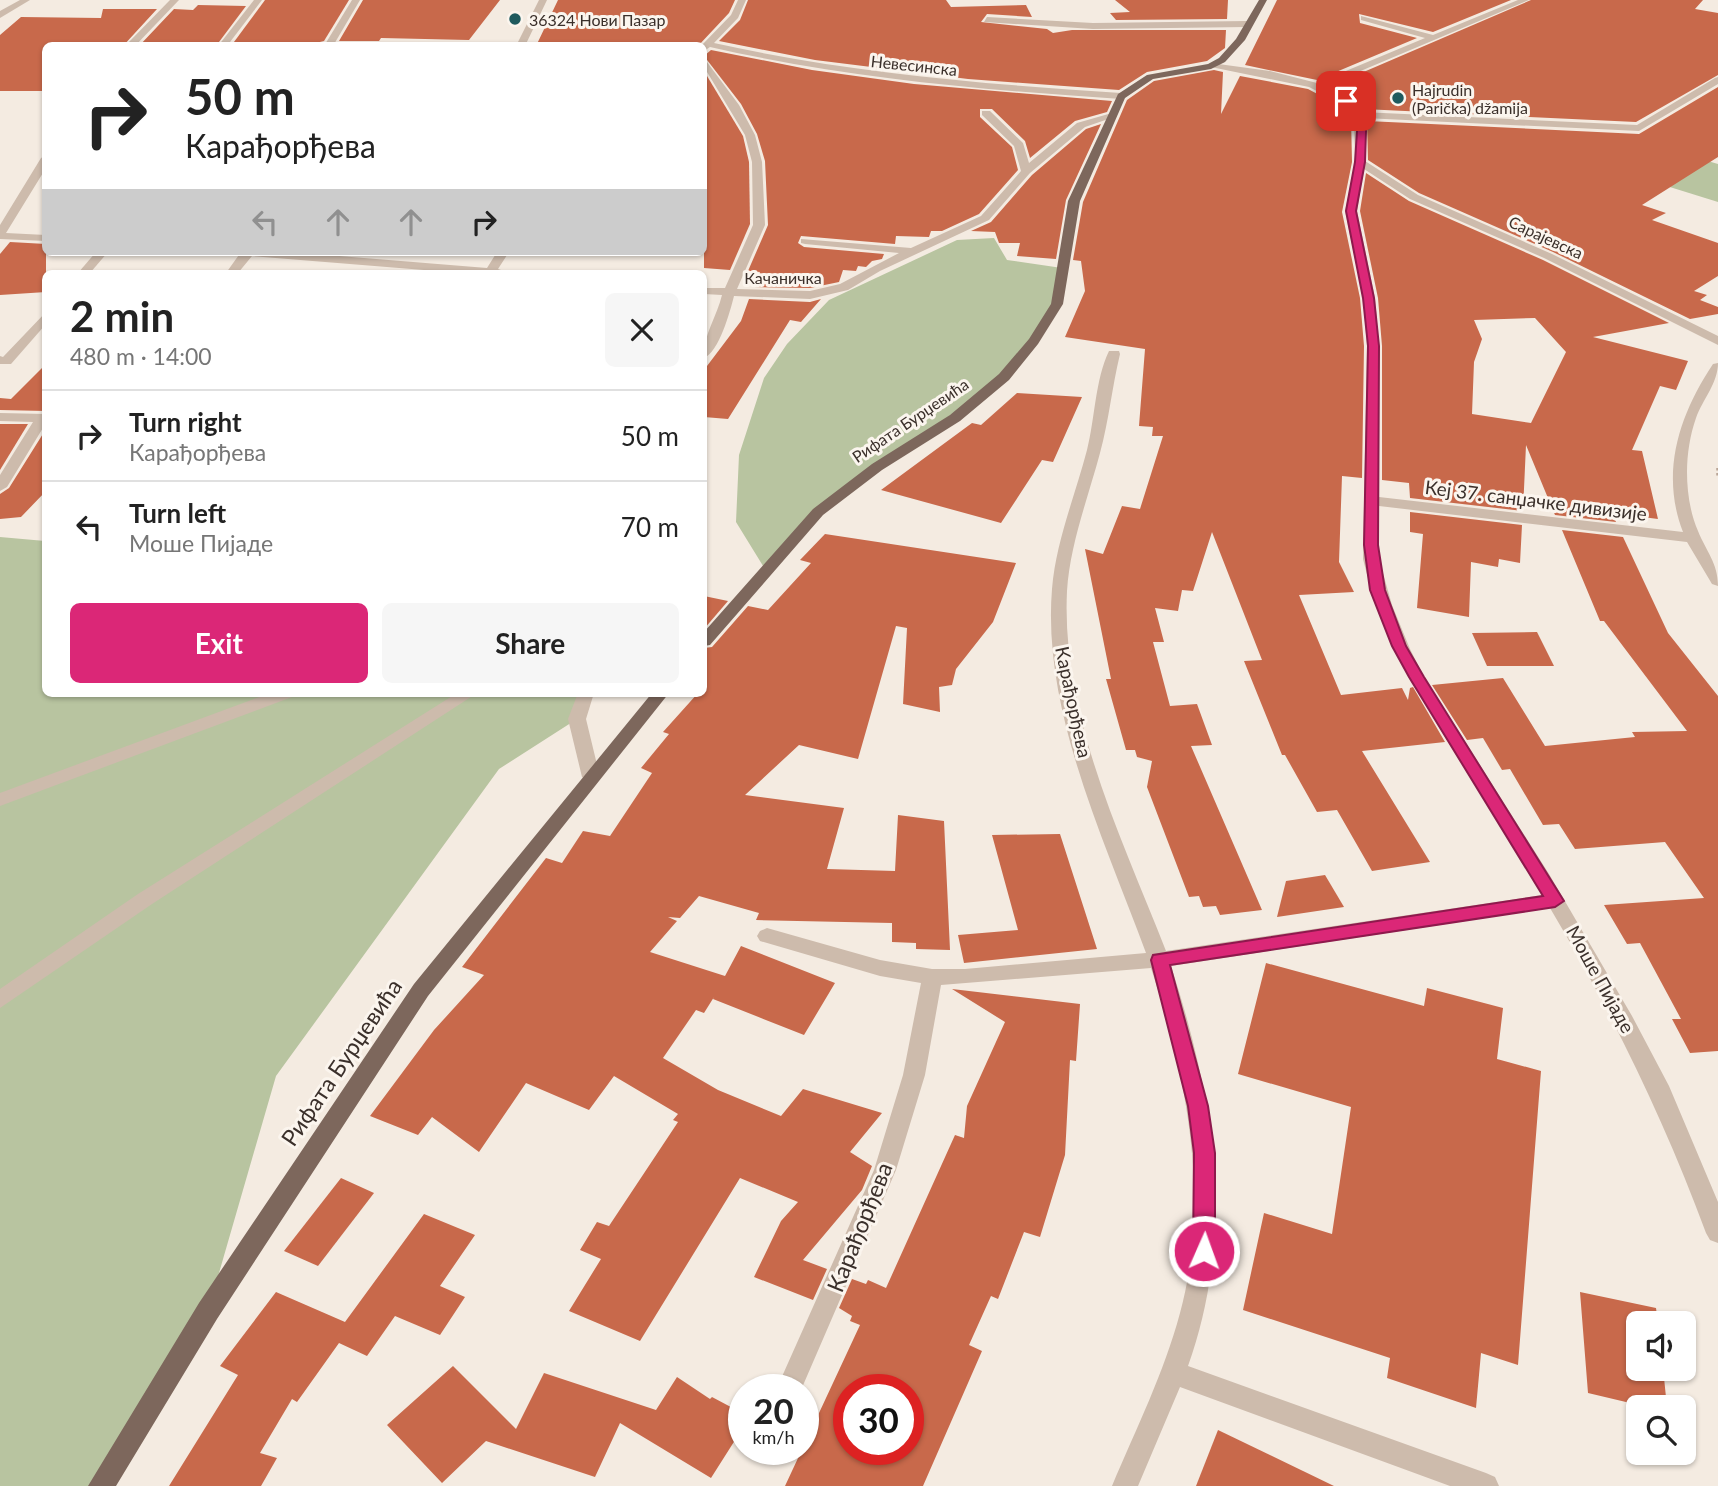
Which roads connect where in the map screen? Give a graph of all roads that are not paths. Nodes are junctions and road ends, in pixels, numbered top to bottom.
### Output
1 (26, 0) edge
2 (175, 0) edge
3 (258, 0) edge
4 (356, 0) edge
5 (543, 0) edge
6 (742, 0) edge
7 (1262, 0) edge
8 (1525, 0) edge
9 (0, 15) edge
10 (1364, 18) dead end
11 (987, 20) dead end
12 (1247, 24) junction
13 (1431, 37) junction
14 (133, 42) edge
15 (225, 42) edge
16 (330, 42) edge
17 (522, 42) edge
18 (707, 44) edge
19 (707, 46) edge
20 (707, 65) edge
21 (1212, 66) junction
22 (1718, 80) edge
23 (1318, 86) junction
24 (1121, 96) junction
25 (986, 113) dead end
26 (1359, 115) junction
27 (1112, 116) junction
28 (1360, 162) junction
29 (42, 165) edge
30 (1026, 171) junction
31 (0, 235) edge
32 (42, 238) edge
33 (805, 241) dead end
34 (911, 251) junction
35 (98, 256) edge
36 (245, 256) edge
37 (298, 256) edge
38 (86, 270) edge
39 (234, 270) edge
40 (462, 270) edge
41 (707, 290) edge
42 (729, 293) junction
43 (42, 320) edge
44 (1718, 341) edge
45 (707, 348) edge
46 (1114, 354) dead end
47 (0, 360) edge
48 (1718, 367) edge
49 (0, 417) edge
50 (42, 418) edge
51 (42, 421) edge
52 (0, 487) edge
53 (1373, 500) junction
54 (1694, 538) junction
55 (1718, 581) edge
56 (707, 638) edge
57 (275, 697) edge
58 (463, 697) edge
59 (585, 697) edge
60 (658, 697) edge
61 (591, 777) junction
62 (0, 800) edge
63 (1555, 901) junction
64 (767, 936) dead end
65 (1160, 960) junction
66 (932, 977) junction
67 (0, 1000) edge
68 (1718, 1233) edge
69 (1174, 1373) junction
70 (795, 1374) edge
71 (101, 1486) edge
72 (1125, 1486) edge
73 (1486, 1486) edge

1 - 9 street
2 - 14 street
3 - 15 street
4 - 16 street
5 - 17 street
6 - 18 street
7 - 12 main road
8 - 13 street
10 - 13 street
11 - 12 street
12 - 21 main road
13 - 23 street
19 - 24 street, Невесинска
20 - 42 street
21 - 23 street
21 - 24 main road
22 - 26 street
23 - 26 street
24 - 27 main road, Рифата Бурџевића
25 - 30 street
26 - 28 street
27 - 30 street, Качаничка
27 - 56 main road, Рифата Бурџевића
28 - 44 street, Сарајевска
28 - 53 street
29 - 31 street
30 - 34 street, Качаничка
31 - 32 street
33 - 34 street, Качаничка
34 - 42 street, Качаничка
35 - 38 street
36 - 39 street
37 - 40 street
41 - 42 street, Качаничка
42 - 45 street
43 - 47 street
46 - 65 street, Карађорђева
48 - 54 street
49 - 50 street
51 - 52 street
53 - 54 street, Кеј 37. санџачке дивизије
53 - 63 street, Моше Пијаде
54 - 55 street
57 - 62 street
58 - 67 street
59 - 61 street
60 - 61 main road, Рифата Бурџевића
61 - 71 main road, Рифата Бурџевића
63 - 65 street
63 - 68 street, Моше Пијаде
64 - 66 street
65 - 66 street
65 - 69 street, Карађорђева
66 - 70 street, Карађорђева
69 - 72 street, Карађорђева
69 - 73 street

